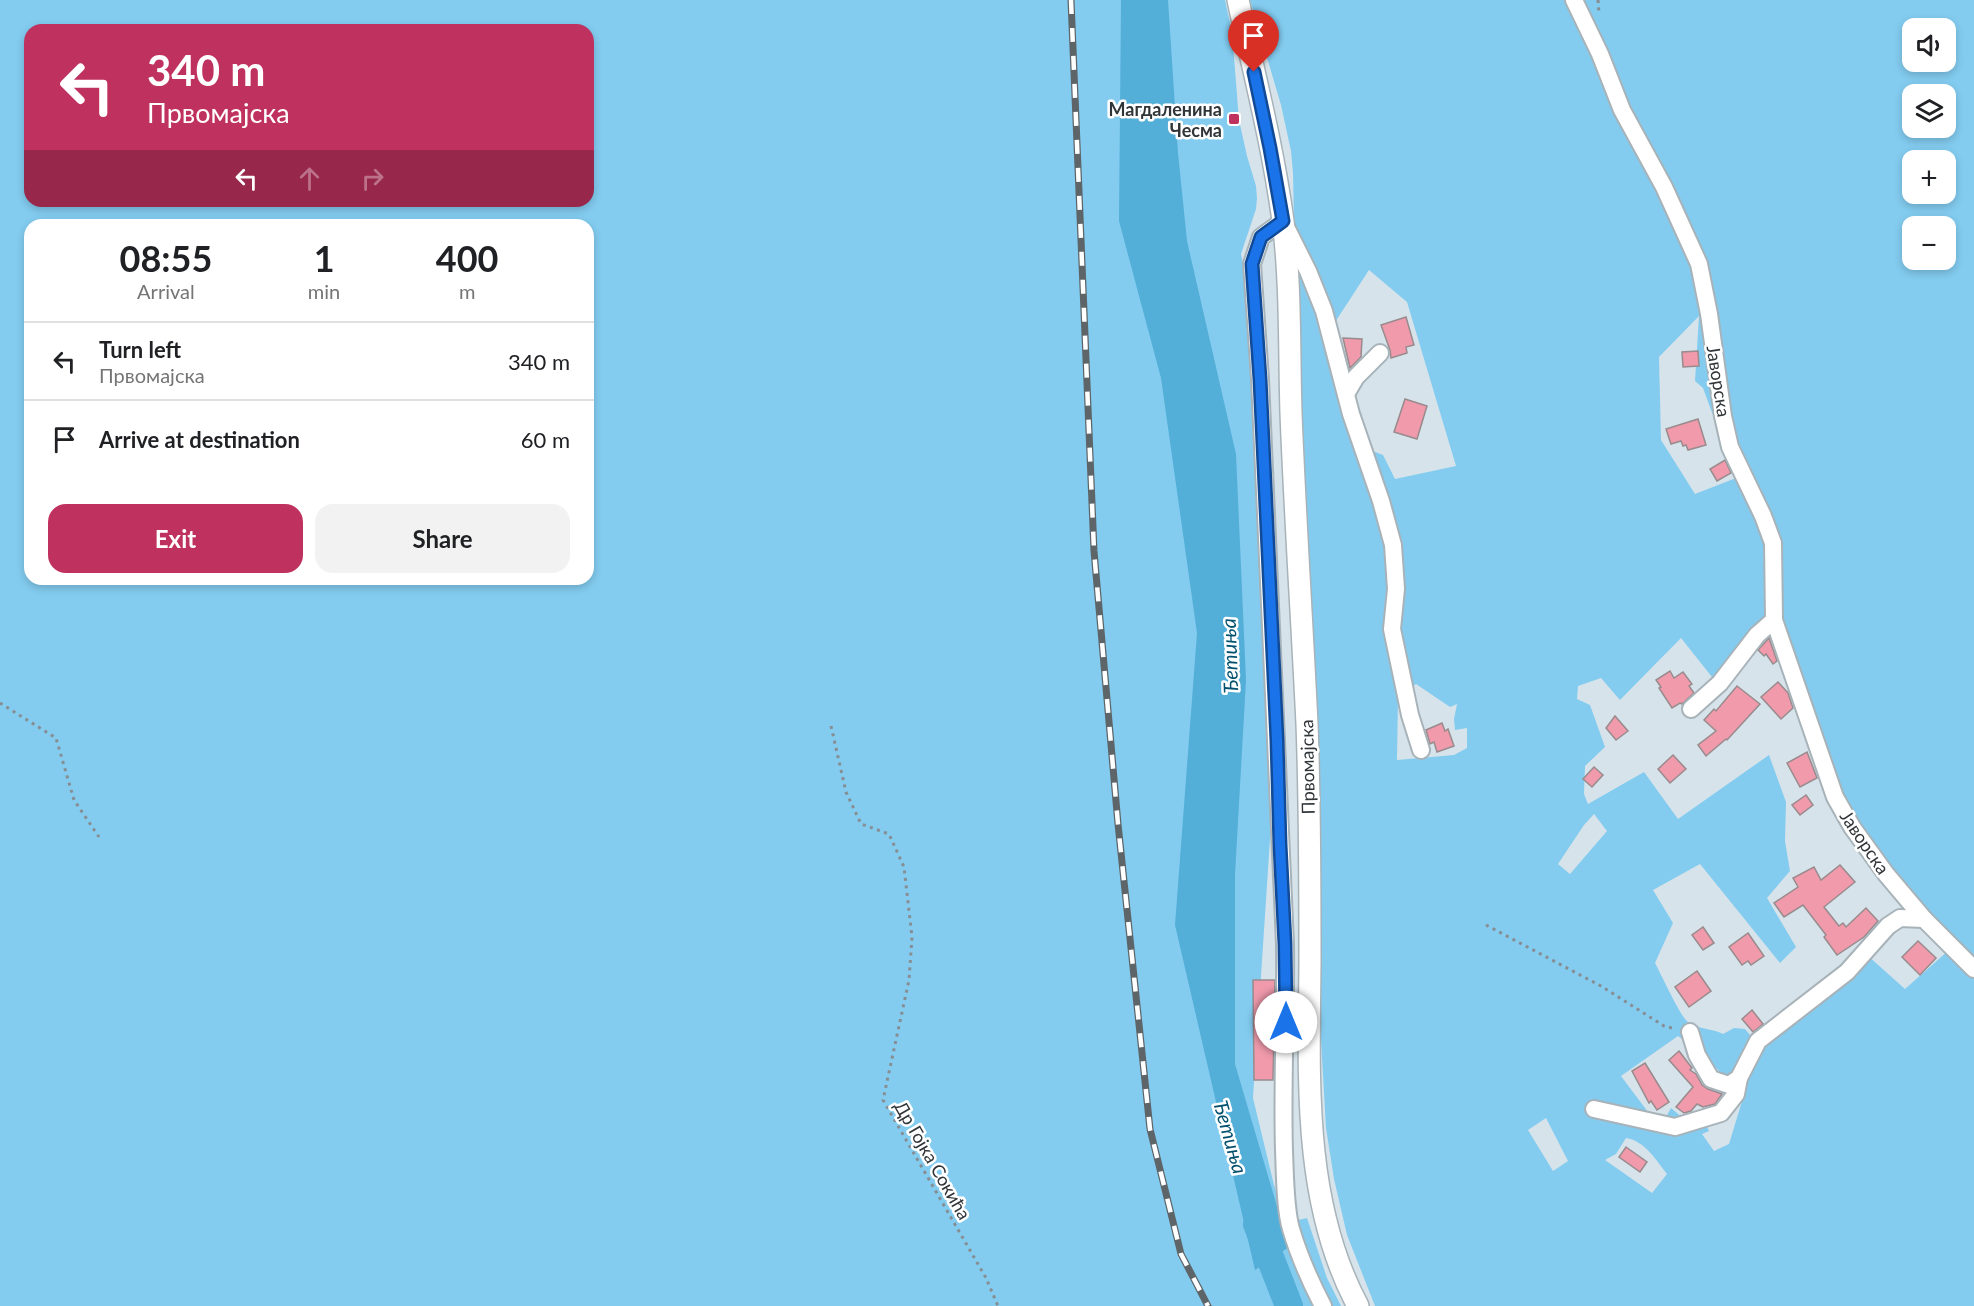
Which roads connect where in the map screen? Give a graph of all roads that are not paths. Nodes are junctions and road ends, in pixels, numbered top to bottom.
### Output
1 (1238, 0) edge
2 (1574, 0) edge
3 (1283, 221) junction
4 (1380, 353) dead end
5 (1346, 394) junction
6 (1774, 620) junction
7 (1691, 709) dead end
8 (1421, 750) dead end
9 (1924, 919) junction
10 (1974, 969) edge
11 (1690, 1032) road end
12 (1739, 1078) junction
13 (1594, 1109) dead end
14 (1323, 1306) edge
15 (1358, 1306) edge

1 - 3 main road, Првомајска
2 - 6 street, Јаворска
3 - 5 street, Првомајска
3 - 14 street
3 - 15 main road, Првомајска
4 - 5 street
5 - 8 street, Првомајска
6 - 7 street
6 - 9 street, Јаворска
9 - 10 street, Јаворска
9 - 12 street
11 - 12 street
12 - 13 street

